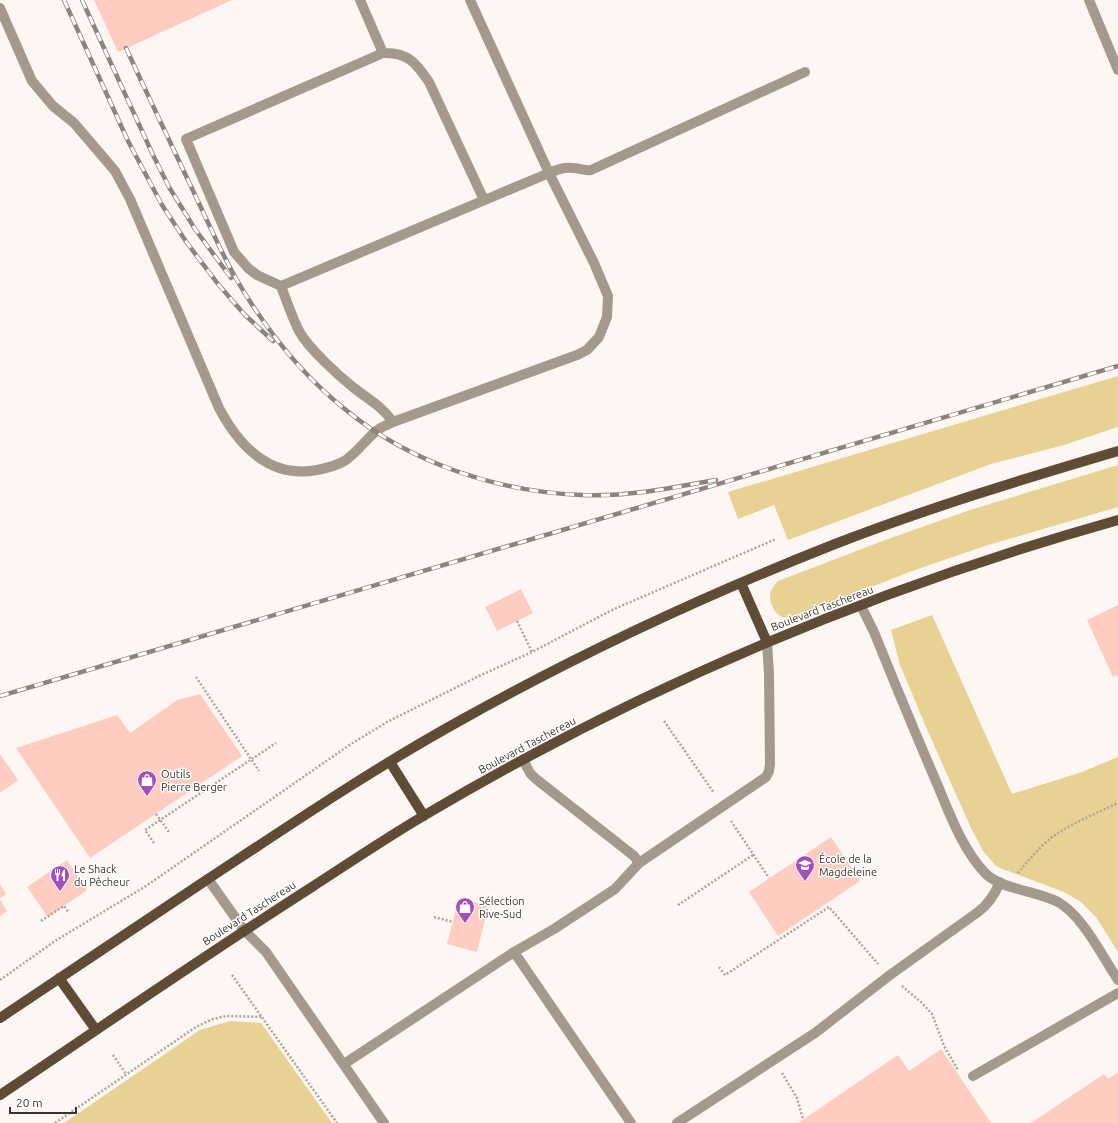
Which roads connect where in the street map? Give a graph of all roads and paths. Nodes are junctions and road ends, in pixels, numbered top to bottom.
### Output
1 (360, 0) edge
2 (470, 0) edge
3 (1090, 0) edge
4 (0, 8) edge
5 (383, 53) junction
6 (1118, 70) edge
7 (805, 72) dead end
8 (549, 173) junction
9 (484, 200) junction
10 (281, 286) junction
11 (394, 422) junction
12 (1118, 451) edge
13 (1118, 520) edge
14 (776, 539) dead end
15 (741, 583) junction
16 (861, 606) junction
17 (517, 621) dead end
18 (767, 642) junction
19 (532, 652) junction
20 (196, 678) dead end
21 (664, 721) dead end
22 (276, 743) dead end
23 (252, 759) junction
24 (523, 760) junction
25 (390, 762) junction
26 (259, 772) dead end
27 (714, 794) dead end
28 (1118, 803) edge
29 (1103, 810) junction
30 (156, 814) dead end
31 (1104, 814) dead end
32 (424, 816) junction
33 (160, 820) junction
34 (731, 821) dead end
35 (169, 832) dead end
36 (154, 843) dead end
37 (753, 854) junction
38 (639, 863) junction
39 (1018, 874) dead end
40 (769, 878) dead end
41 (208, 879) junction
42 (1000, 882) junction
43 (678, 905) dead end
44 (69, 913) dead end
45 (434, 917) dead end
46 (41, 921) dead end
47 (453, 922) dead end
48 (244, 930) junction
49 (514, 952) junction
50 (880, 966) dead end
51 (719, 967) dead end
52 (232, 975) dead end
53 (59, 978) junction
54 (0, 980) edge
55 (1118, 980) edge
56 (900, 984) dead end
57 (1118, 993) edge
58 (263, 1017) junction
59 (0, 1018) edge
60 (96, 1030) junction
61 (113, 1055) dead end
62 (344, 1064) junction
63 (956, 1071) dead end
64 (126, 1074) junction
65 (784, 1076) dead end
66 (973, 1076) dead end
67 (0, 1095) edge
68 (803, 1119) dead end
69 (55, 1123) edge
70 (337, 1123) edge
71 (384, 1123) edge
72 (631, 1123) edge
73 (677, 1123) edge

1 - 5 lane
2 - 8 lane
3 - 6 lane
4 - 11 lane
5 - 9 lane
5 - 10 lane
7 - 8 lane
8 - 9 lane
8 - 11 lane
9 - 10 lane
10 - 11 lane
12 - 15 main road
13 - 16 main road, Boulevard Taschereau
14 - 19 path
15 - 18 main road
15 - 25 main road
16 - 18 main road, Boulevard Taschereau
16 - 42 lane
17 - 19 path
18 - 24 main road, Boulevard Taschereau
18 - 38 lane
19 - 54 path
20 - 23 path
21 - 27 path
22 - 23 path
23 - 26 path
23 - 33 path
24 - 32 main road, Boulevard Taschereau
24 - 38 lane
25 - 32 main road
25 - 41 main road
28 - 29 path
29 - 31 path
29 - 39 path
30 - 33 path
32 - 48 main road, Boulevard Taschereau
33 - 35 path
33 - 36 path
34 - 37 path
37 - 40 path
37 - 43 path
38 - 49 lane
41 - 48 lane
41 - 53 main road
42 - 55 lane
42 - 73 lane
44 - 46 path
45 - 47 path
48 - 60 main road, Boulevard Taschereau
48 - 62 lane
49 - 62 lane
49 - 72 lane
50 - 51 path
52 - 58 path
53 - 59 main road
53 - 60 main road
56 - 63 path
57 - 66 lane
58 - 64 path
58 - 70 path
60 - 67 main road, Boulevard Taschereau
61 - 64 path
62 - 71 lane
64 - 69 path
65 - 68 path

